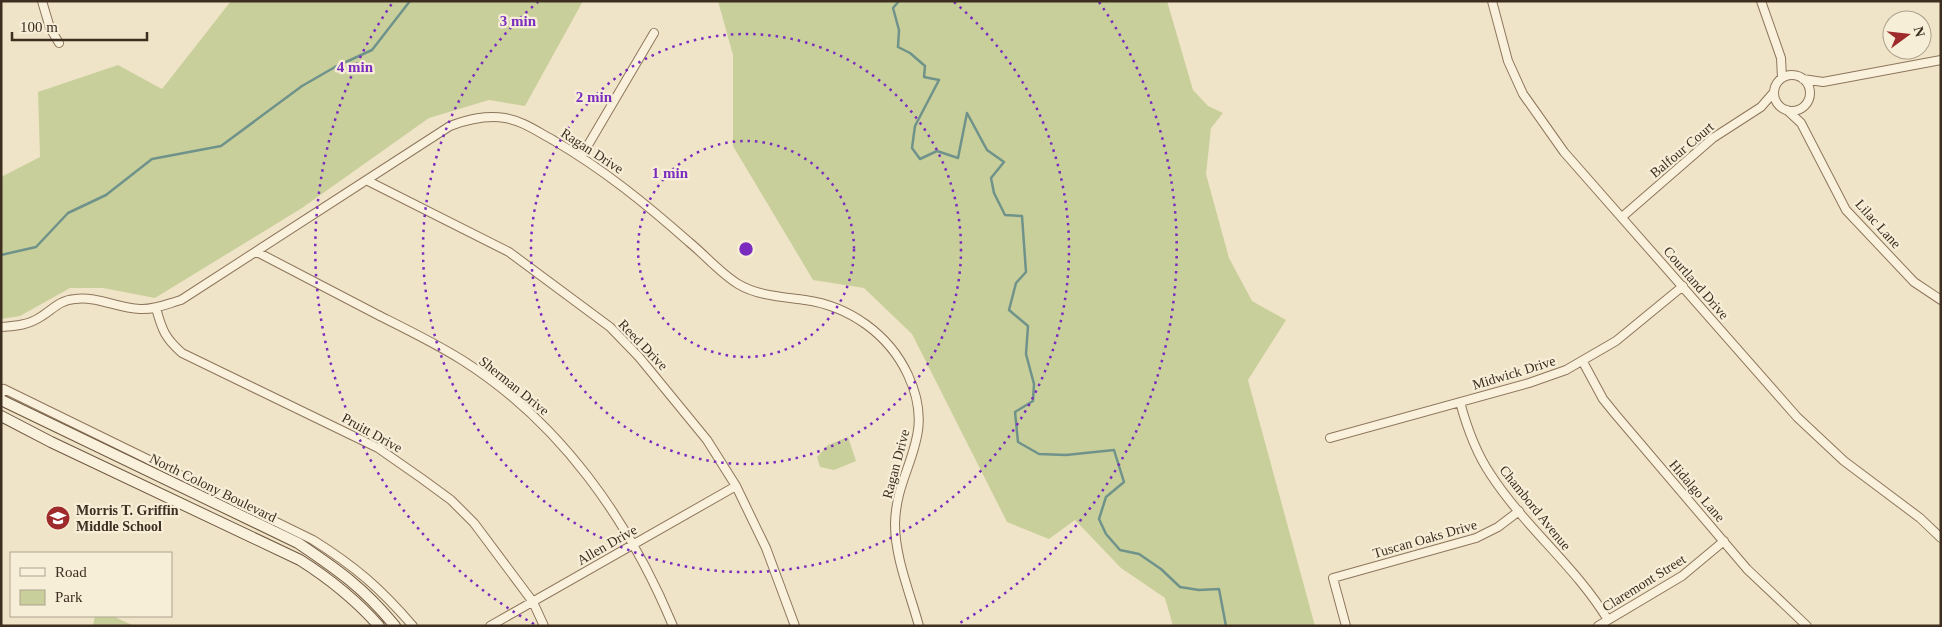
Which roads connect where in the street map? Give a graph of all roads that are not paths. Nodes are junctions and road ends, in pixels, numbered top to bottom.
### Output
1 (42, 1) edge
2 (1492, 1) edge
3 (1761, 1) edge
4 (654, 33) dead end
5 (59, 43) dead end
6 (1781, 58) junction
7 (1941, 60) edge
8 (1793, 75) junction
9 (1782, 78) junction
10 (1802, 79) junction
11 (1823, 82) junction
12 (1774, 92) junction
13 (1810, 93) junction
14 (1777, 104) junction
15 (1761, 107) junction
16 (1803, 107) junction
17 (1787, 110) junction
18 (1801, 124) junction
19 (581, 157) junction
20 (368, 181) junction
21 (1622, 217) junction
22 (257, 252) junction
23 (1682, 286) junction
24 (1941, 300) edge
25 (156, 308) junction
26 (1, 327) edge
27 (1583, 362) junction
28 (1, 394) edge
29 (1, 400) edge
30 (1460, 402) junction
31 (1, 416) edge
32 (1330, 438) dead end
33 (736, 486) junction
34 (1519, 511) junction
35 (1941, 538) edge
36 (1724, 542) junction
37 (634, 544) junction
38 (533, 602) junction
39 (1608, 620) junction
40 (379, 626) edge
41 (395, 626) edge
42 (413, 626) edge
43 (490, 626) edge
44 (544, 626) edge
45 (673, 626) edge
46 (794, 626) edge
47 (919, 626) edge
48 (1346, 626) edge
49 (1598, 626) edge
50 (1807, 626) edge

1 - 5 street
2 - 21 street, Courtland Drive
3 - 6 street
4 - 19 street
6 - 8 street
6 - 9 street
7 - 11 street
8 - 9 street
8 - 10 street
9 - 12 street
10 - 11 street
10 - 13 street
11 - 13 street
12 - 14 street
12 - 15 street, Balfour Court
13 - 16 street
14 - 15 street, Balfour Court
14 - 17 street
15 - 21 street, Balfour Court
16 - 17 street
16 - 18 street
17 - 18 street, Lilac Lane
18 - 24 street, Lilac Lane
19 - 20 street, Ragan Drive
19 - 47 street, Ragan Drive
20 - 22 street, Ragan Drive
20 - 33 street, Reed Drive
21 - 23 street, Courtland Drive
22 - 25 street, Ragan Drive
22 - 37 street, Sherman Drive
23 - 27 street, Midwick Drive
23 - 35 street, Courtland Drive
25 - 26 street, Ragan Drive
25 - 38 street, Pruitt Drive
27 - 30 street, Midwick Drive
27 - 36 street, Hidalgo Lane
28 - 42 street
29 - 41 main road, North Colony Boulevard
30 - 32 street, Midwick Drive
30 - 34 street, Chambord Avenue
31 - 40 main road, North Colony Boulevard
33 - 37 street, Allen Drive
33 - 46 street, Reed Drive
34 - 39 street, Chambord Avenue
34 - 48 street, Tuscan Oaks Drive
36 - 39 street, Claremont Street
36 - 50 street, Hidalgo Lane
37 - 38 street, Allen Drive
37 - 45 street, Sherman Drive
38 - 43 street, Allen Drive
38 - 44 street, Pruitt Drive
39 - 49 street, Claremont Street

